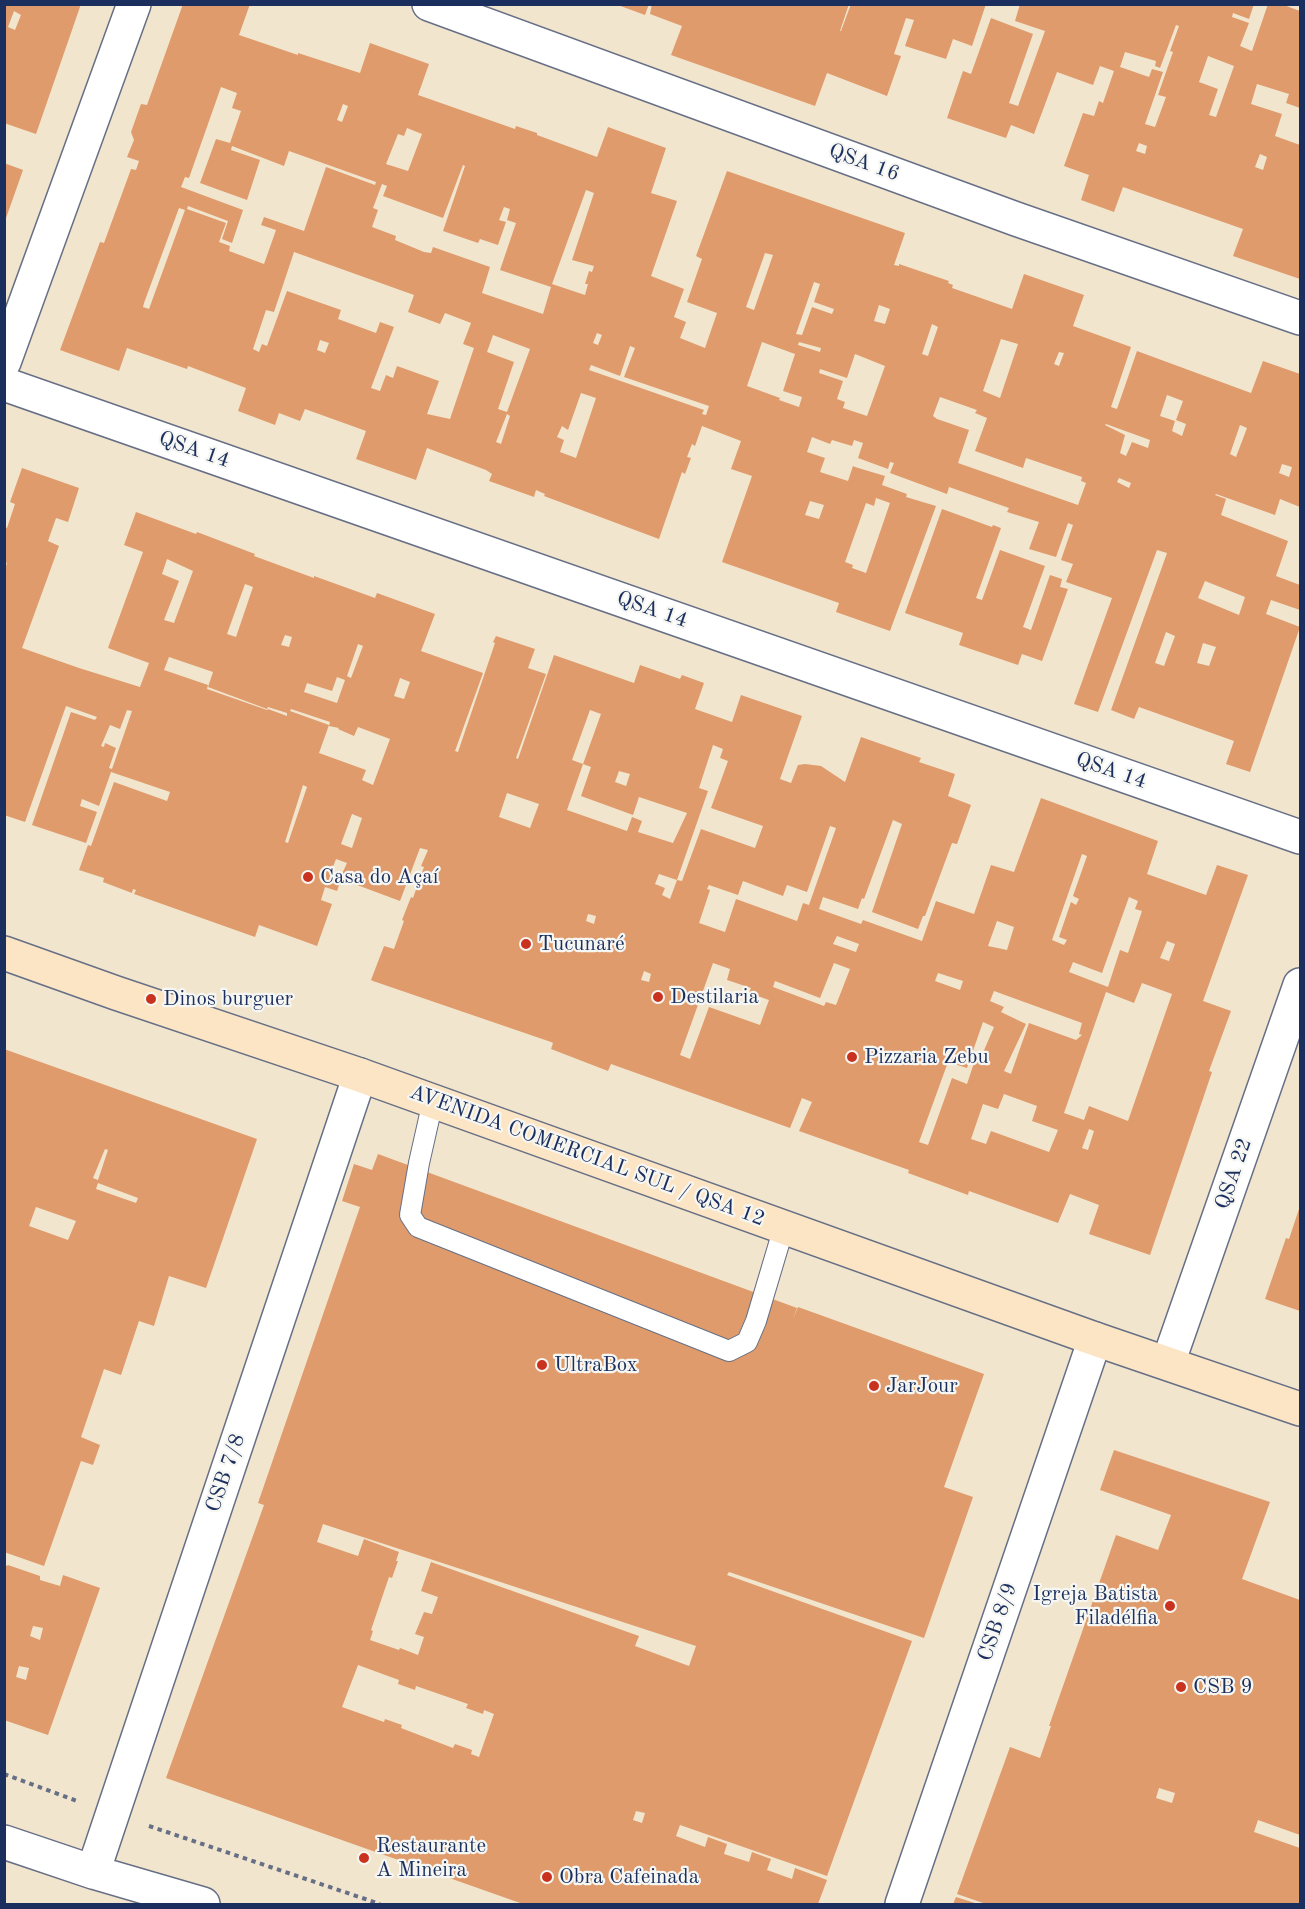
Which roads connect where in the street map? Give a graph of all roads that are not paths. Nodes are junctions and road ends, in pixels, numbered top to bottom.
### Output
1 (134, 4) edge
2 (429, 4) edge
3 (1300, 318) edge
4 (4, 362) edge
5 (4, 384) edge
6 (1300, 837) edge
7 (4, 953) edge
8 (1300, 985) edge
9 (360, 1075) junction
10 (433, 1101) junction
11 (784, 1227) junction
12 (1095, 1339) junction
13 (1168, 1363) junction
14 (1300, 1409) edge
15 (4, 1842) edge
16 (93, 1872) junction
17 (203, 1905) edge
18 (902, 1905) edge

1 - 4 street
2 - 3 street, QSA 16
5 - 6 street, QSA 14
7 - 9 main road, AVENIDA COMERCIAL SUL / QSA 12
8 - 13 street, QSA 22
9 - 10 main road, AVENIDA COMERCIAL SUL / QSA 12
9 - 16 street, CSB 7/8
10 - 11 main road, AVENIDA COMERCIAL SUL / QSA 12
10 - 11 lane
11 - 12 main road, AVENIDA COMERCIAL SUL / QSA 12
12 - 13 main road, AVENIDA COMERCIAL SUL / QSA 12
12 - 18 street, CSB 8/9
13 - 14 main road, AVENIDA COMERCIAL SUL / QSA 12
15 - 16 street
16 - 17 street

